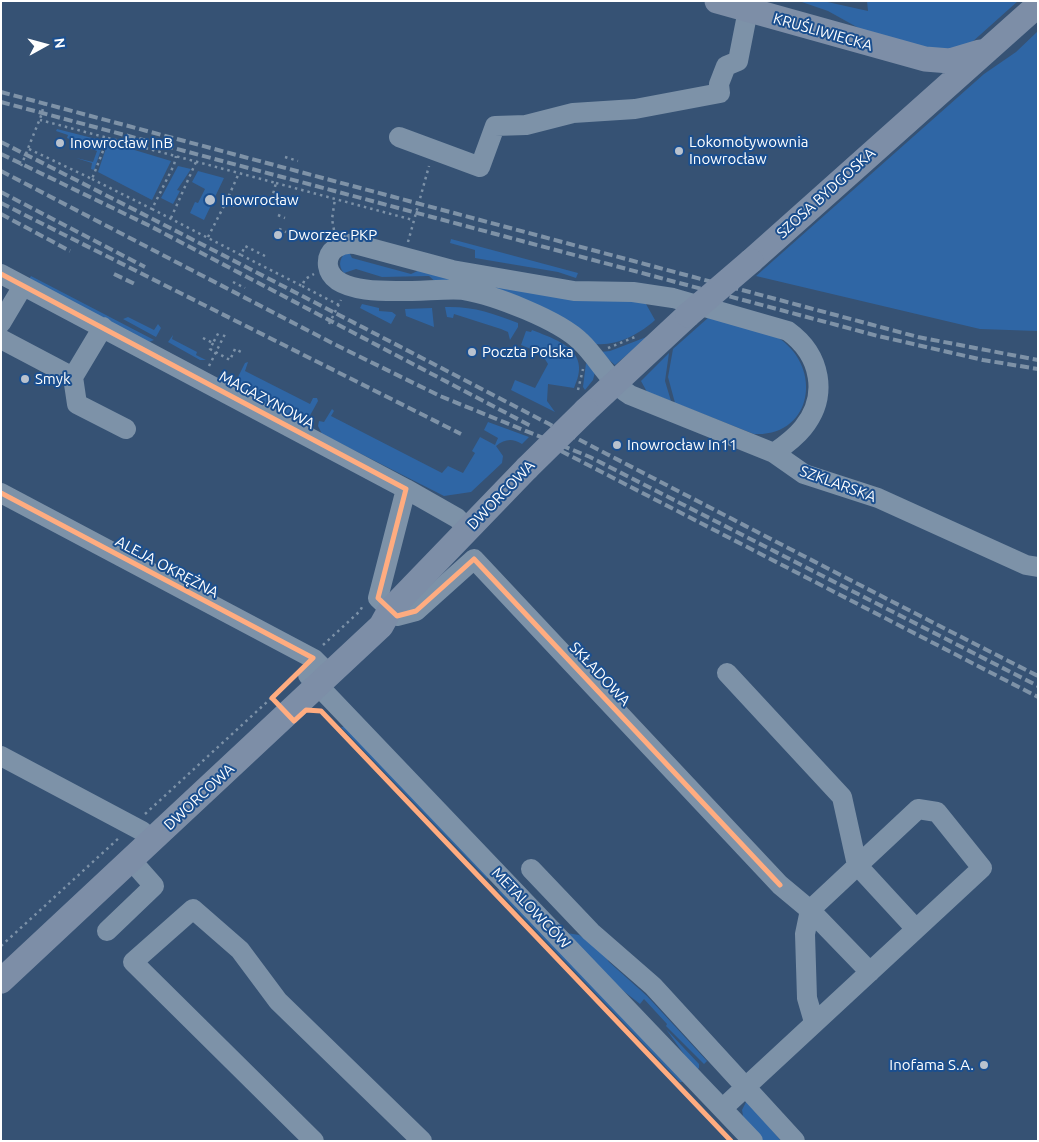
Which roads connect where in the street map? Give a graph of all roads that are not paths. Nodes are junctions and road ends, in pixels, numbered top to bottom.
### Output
1 (717, 1) edge
2 (1038, 5) edge
3 (758, 8) edge
4 (987, 50) junction
5 (901, 54) junction
6 (936, 95) junction
7 (399, 137) dead end
8 (1, 274) edge
9 (23, 286) junction
10 (1, 323) edge
11 (103, 327) junction
12 (1, 339) edge
13 (73, 377) junction
14 (614, 382) junction
15 (126, 428) dead end
16 (774, 453) junction
17 (406, 489) junction
18 (1, 493) edge
19 (468, 529) junction
20 (1038, 567) edge
21 (390, 610) junction
22 (316, 670) junction
23 (727, 673) dead end
24 (1, 756) edge
25 (138, 831) junction
26 (131, 860) junction
27 (857, 865) junction
28 (531, 869) dead end
29 (810, 910) junction
30 (916, 929) junction
31 (107, 931) dead end
32 (4, 968) edge
33 (870, 972) junction
34 (814, 1022) junction
35 (746, 1087) junction
36 (723, 1108) junction
37 (314, 1141) edge
38 (422, 1141) edge
39 (753, 1141) edge
40 (795, 1141) edge

1 - 3 main road, KRUŚLIWIECKA
2 - 4 main road, SZOSA BYDGOSKA
3 - 5 main road, KRUŚLIWIECKA
3 - 7 street
4 - 5 main road, KRUŚLIWIECKA
4 - 6 main road, SZOSA BYDGOSKA
5 - 6 main road, KRUŚLIWIECKA
6 - 14 main road, SZOSA BYDGOSKA, bridge
8 - 9 street, MAGAZYNOWA
9 - 10 street
9 - 11 street, MAGAZYNOWA
11 - 13 street
11 - 17 street, MAGAZYNOWA
12 - 13 street
13 - 15 street
14 - 16 street, SZKLARSKA
14 - 16 street, SZKLARSKA
14 - 19 main road, DWORCOWA, bridge
16 - 20 street, SZKLARSKA
17 - 19 street, MAGAZYNOWA
17 - 21 street
18 - 22 street, ALEJA OKRĘŻNA
19 - 21 main road, DWORCOWA
21 - 22 main road, DWORCOWA
21 - 29 street, SKŁADOWA
22 - 25 main road, DWORCOWA
22 - 36 street, METALOWCÓW
23 - 27 street
24 - 25 street
25 - 26 main road, DWORCOWA
25 - 32 main road, DWORCOWA
26 - 31 street
26 - 32 main road, DWORCOWA
27 - 29 street
27 - 30 street
27 - 30 street
28 - 35 street
29 - 33 street
29 - 34 street
30 - 33 street
33 - 34 street
34 - 35 street
35 - 36 street
35 - 40 street
36 - 39 street, METALOWCÓW
37 - 38 street

